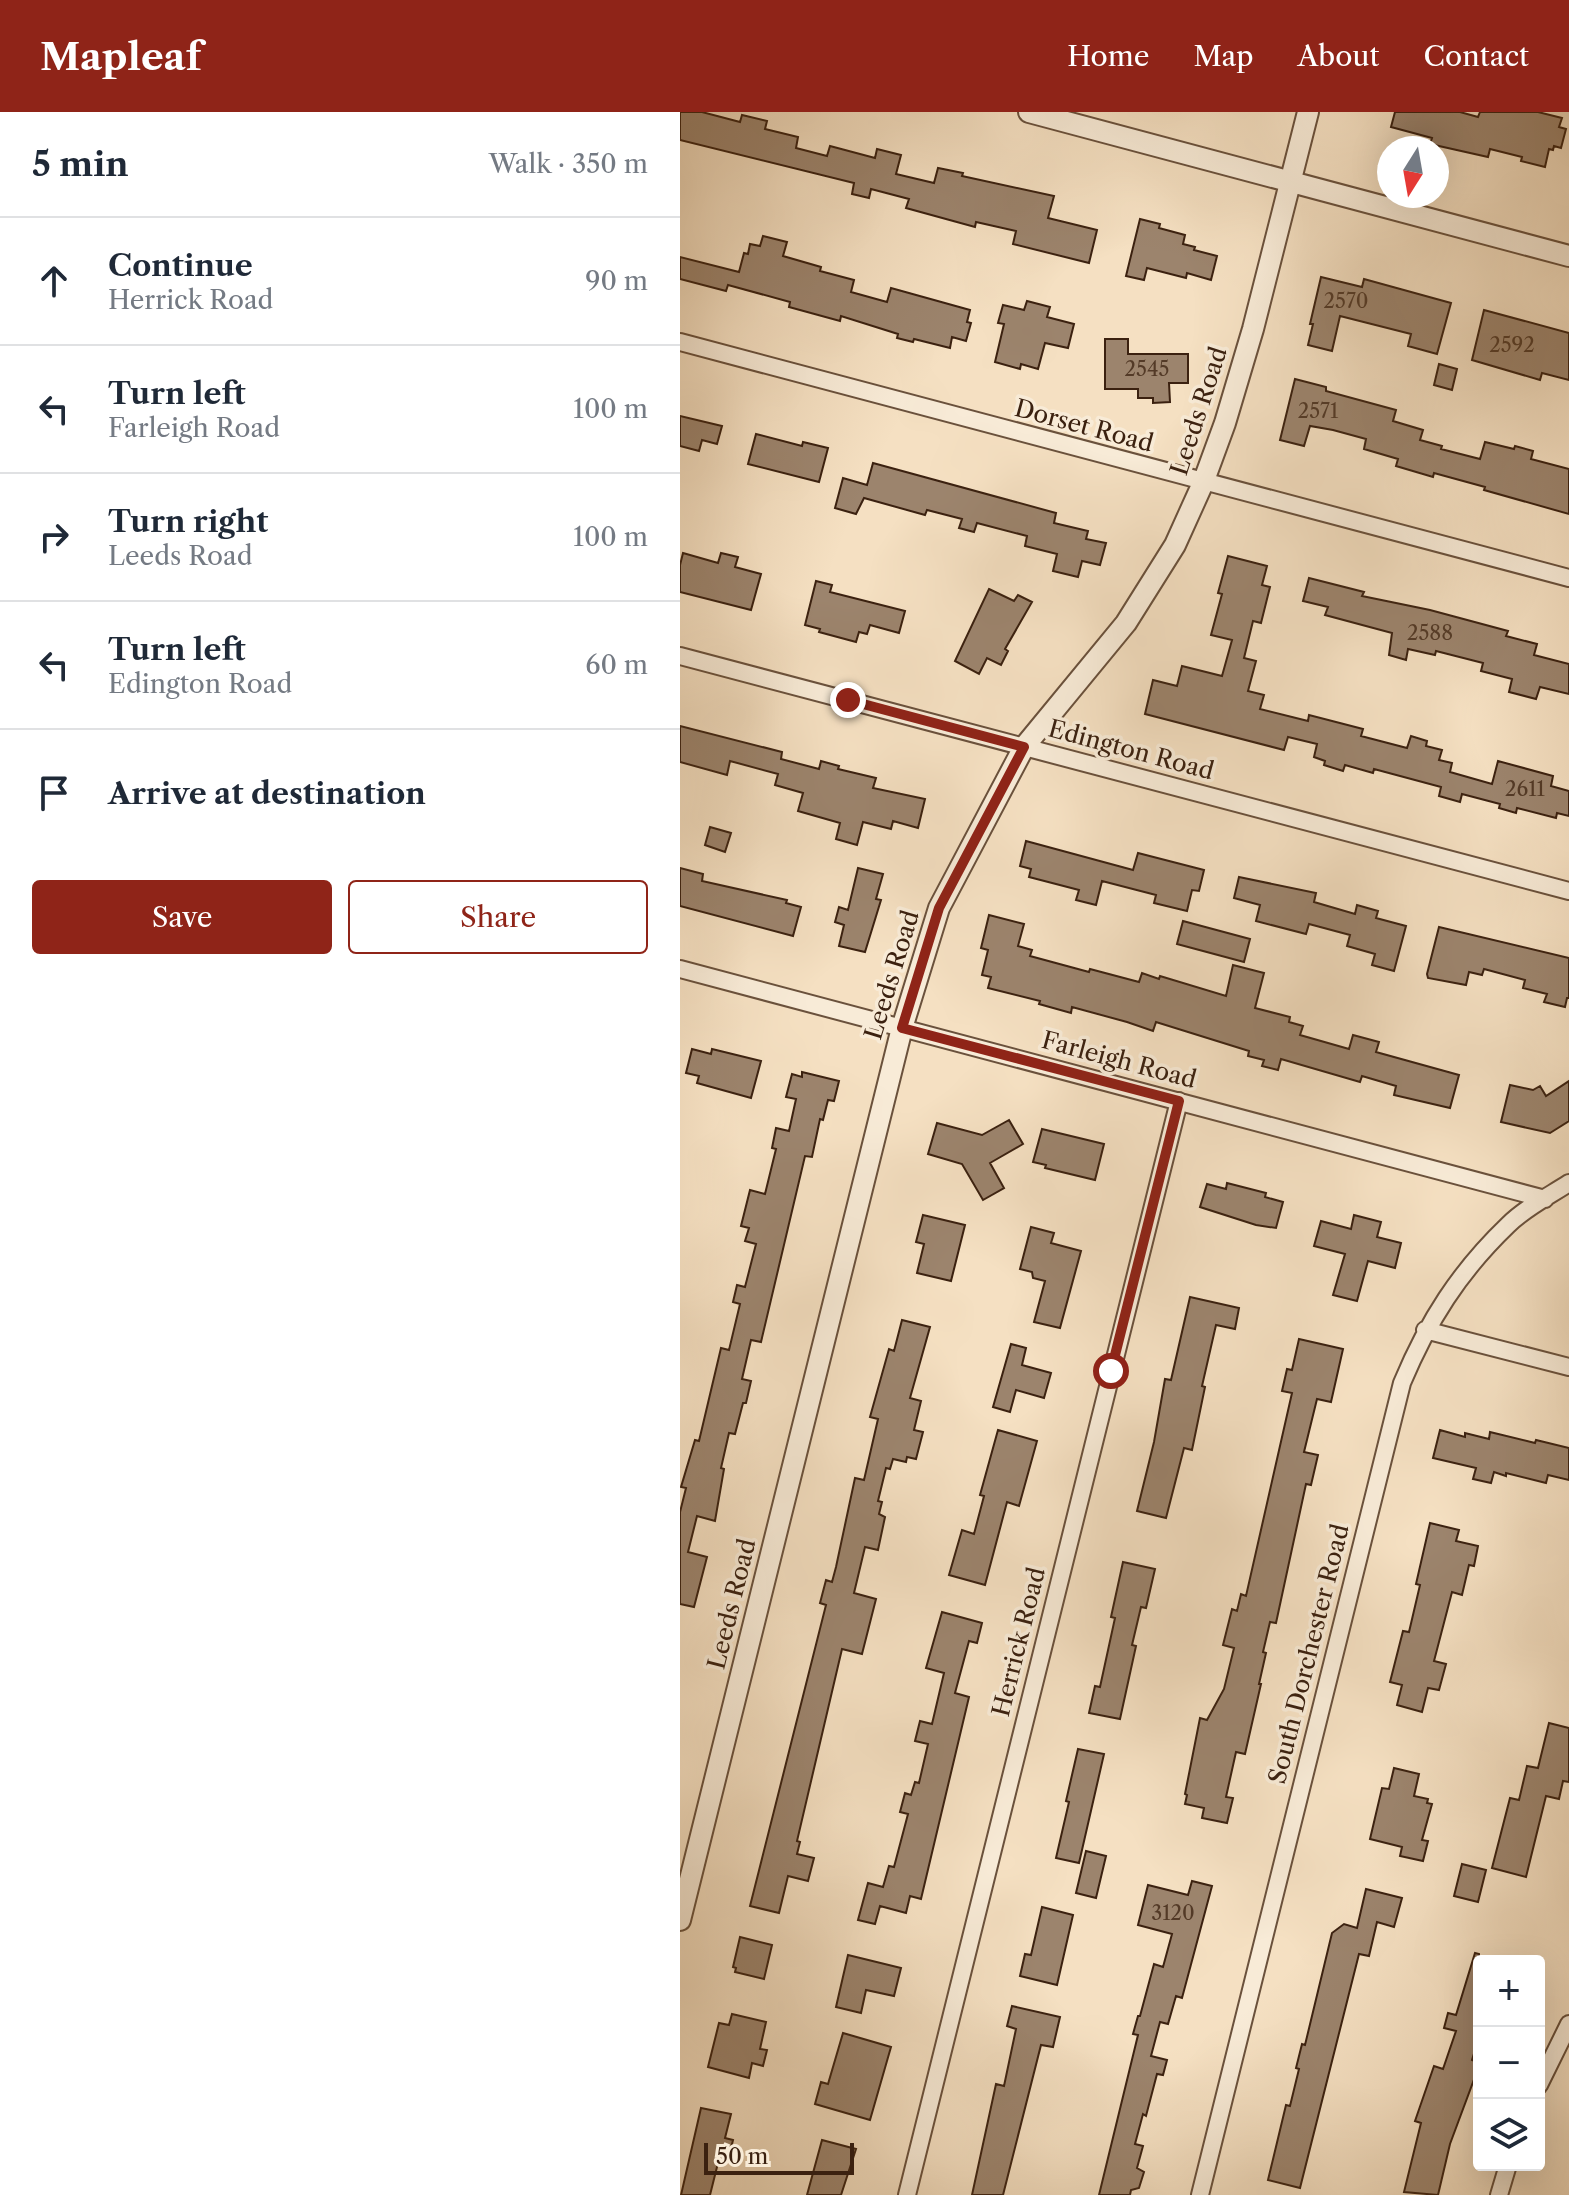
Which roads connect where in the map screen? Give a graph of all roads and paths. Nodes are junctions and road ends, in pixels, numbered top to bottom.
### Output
1 (1029, 112) edge
2 (1308, 112) edge
3 (1289, 183) junction
4 (1569, 256) edge
5 (680, 342) edge
6 (1203, 483) junction
7 (1569, 578) edge
8 (680, 656) edge
9 (1024, 747) junction
10 (1569, 891) edge
11 (680, 969) edge
12 (902, 1028) junction
13 (1179, 1101) junction
14 (1569, 1183) edge
15 (1545, 1199) junction
16 (1425, 1330) junction
17 (1569, 1367) edge
18 (680, 1920) edge
19 (1569, 2024) edge
20 (1545, 2073) edge
21 (1506, 2171) edge
22 (907, 2195) edge
23 (1200, 2195) edge
24 (1499, 2195) edge

1 - 3 street
2 - 3 street, Leeds Road
3 - 4 street
3 - 6 street, Leeds Road
5 - 6 street, Dorset Road
6 - 7 street, Dorset Road
6 - 9 street, Leeds Road
8 - 9 street, Edington Road
9 - 10 street, Edington Road
9 - 12 street, Leeds Road
11 - 12 street, Farleigh Road
12 - 13 street, Farleigh Road
12 - 18 street, Leeds Road
13 - 15 street, Farleigh Road
13 - 22 street, Herrick Road
14 - 15 street, South Dorchester Road
15 - 16 street, South Dorchester Road
16 - 17 street
16 - 23 street, South Dorchester Road
19 - 20 street
21 - 24 street

